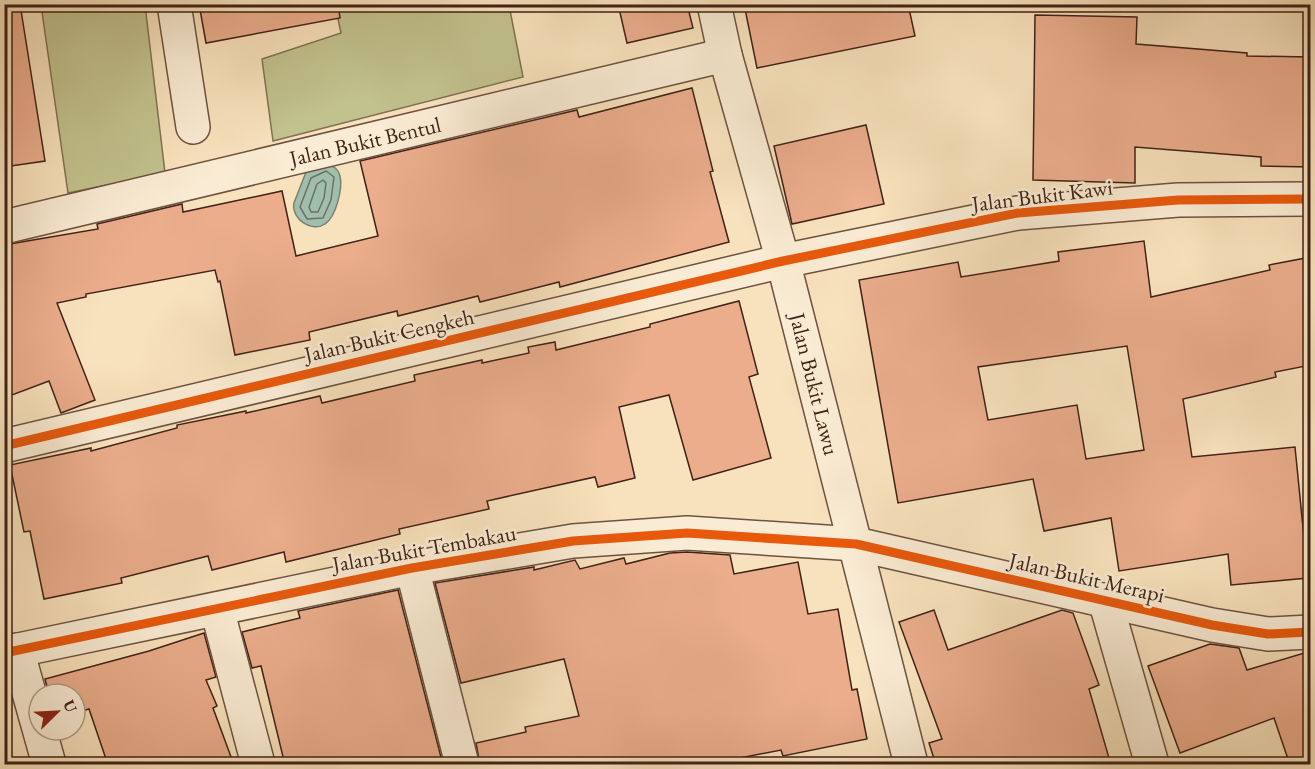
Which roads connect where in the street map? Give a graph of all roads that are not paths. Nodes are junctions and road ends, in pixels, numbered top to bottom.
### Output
1 (174, 4) edge
2 (714, 4) edge
3 (725, 56) junction
4 (193, 127) dead end
5 (1311, 199) edge
6 (4, 227) edge
7 (783, 261) junction
8 (4, 446) edge
9 (856, 544) junction
10 (412, 568) junction
11 (1105, 600) junction
12 (217, 609) junction
13 (1311, 632) edge
14 (10, 652) edge
15 (907, 764) edge
16 (49, 765) edge
17 (258, 765) edge
18 (462, 765) edge
19 (1152, 765) edge

1 - 4 street
2 - 3 street, Jalan Bukit Lawu
3 - 6 street, Jalan Bukit Bentul
3 - 7 street, Jalan Bukit Lawu
5 - 7 street, Jalan Bukit Kawi
7 - 8 street, Jalan Bukit Cengkeh
7 - 9 street, Jalan Bukit Lawu
9 - 10 street, Jalan Bukit Tembakau
9 - 11 street, Jalan Bukit Merapi
9 - 15 street, Jalan Bukit Lawu
10 - 12 street, Jalan Bukit Tembakau
10 - 18 street
11 - 13 street, Jalan Bukit Merapi
11 - 19 street
12 - 14 street, Jalan Bukit Tembakau
12 - 17 street
14 - 16 street

